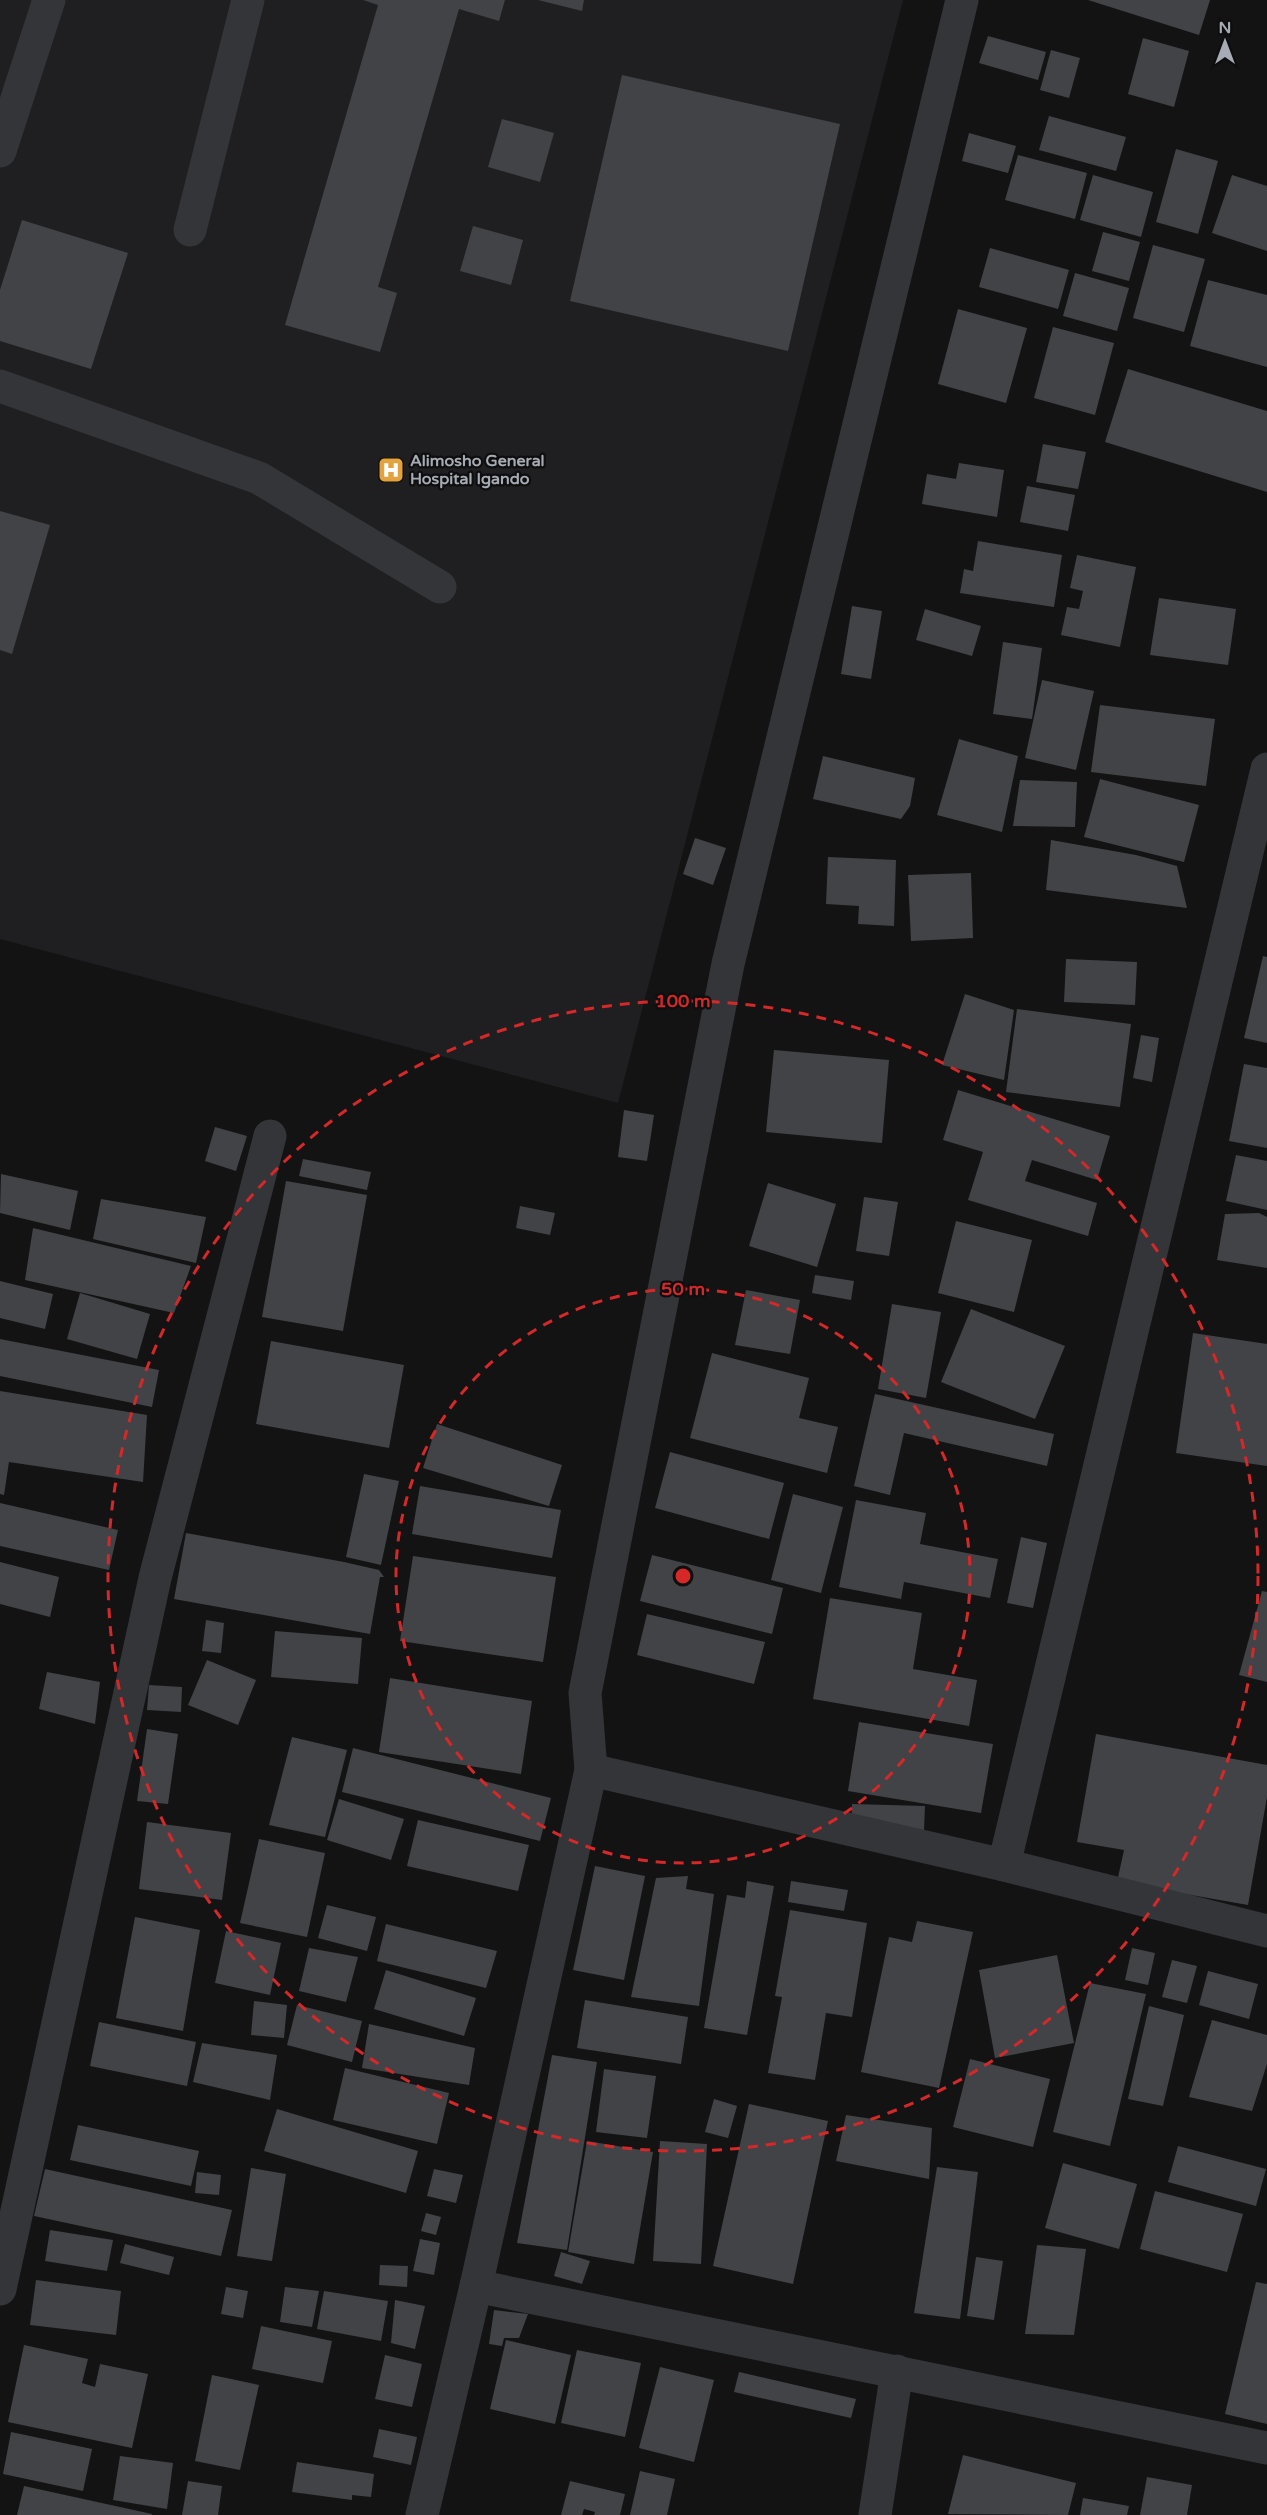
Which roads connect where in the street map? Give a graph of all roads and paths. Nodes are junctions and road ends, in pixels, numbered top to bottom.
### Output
1 (50, 0) edge
2 (248, 0) edge
3 (962, 0) edge
4 (0, 151) edge
5 (190, 230) dead end
6 (0, 386) edge
7 (441, 587) dead end
8 (1267, 769) edge
9 (270, 1136) dead end
10 (591, 1770) junction
11 (1004, 1865) junction
12 (1267, 1931) edge
13 (476, 2286) junction
14 (0, 2289) edge
15 (897, 2371) junction
16 (1267, 2448) edge
17 (422, 2515) edge
18 (875, 2515) edge

1 - 4 street
2 - 5 street
3 - 10 street
6 - 7 street
8 - 11 street
9 - 14 street
10 - 11 street
10 - 13 street
11 - 12 street
13 - 15 street
13 - 17 street
15 - 16 street
15 - 18 street

